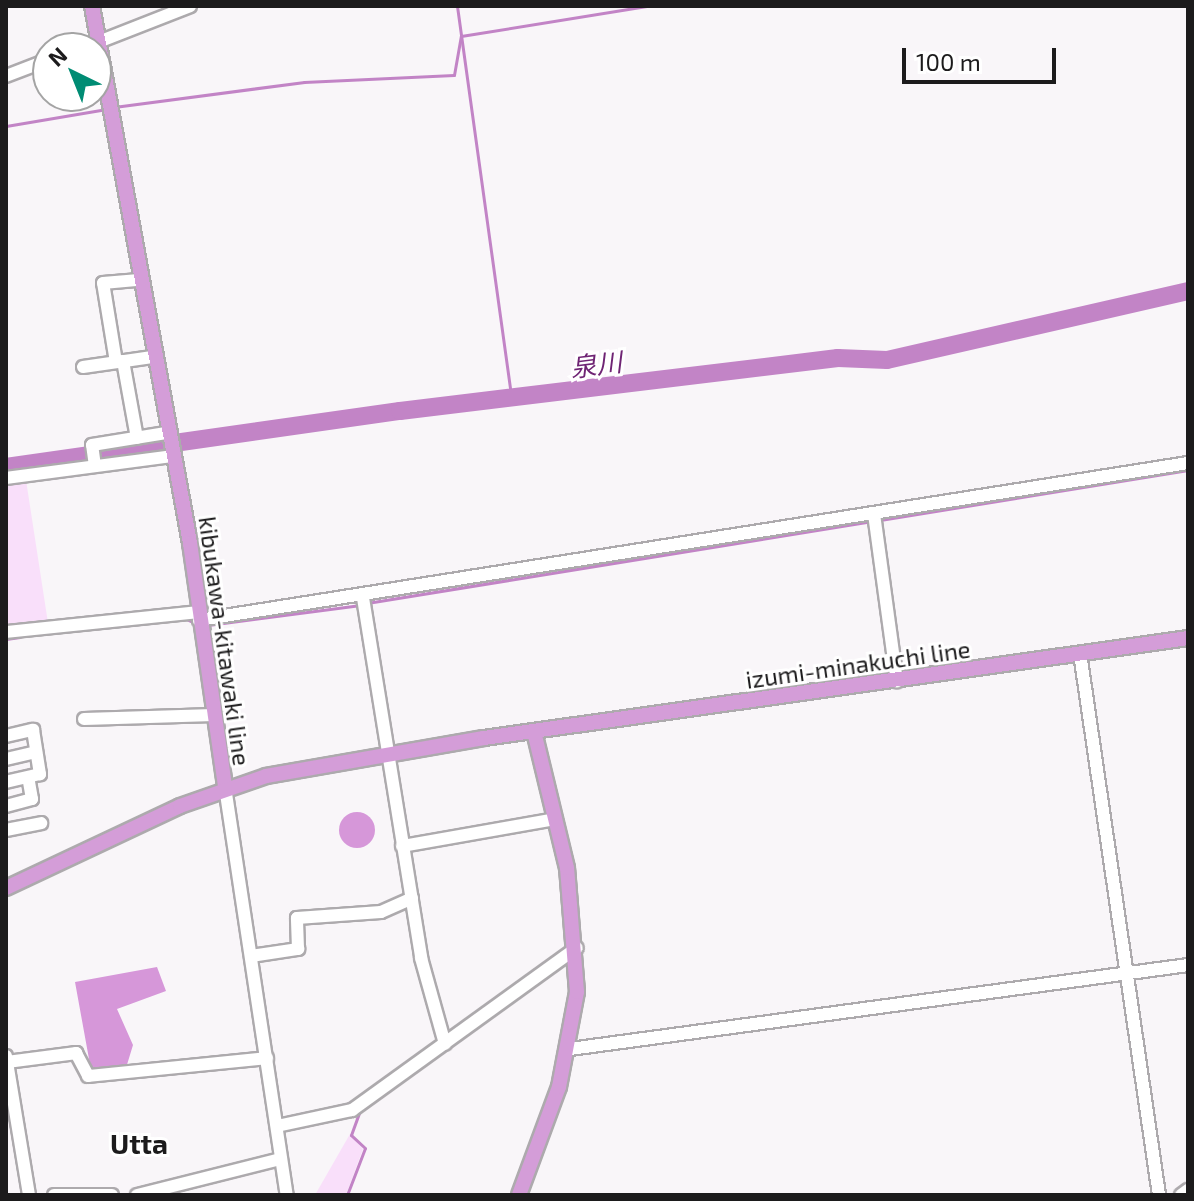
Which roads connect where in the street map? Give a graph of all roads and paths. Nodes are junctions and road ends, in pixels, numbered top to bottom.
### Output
1 (92, 6) edge
2 (190, 6) edge
3 (98, 32) edge
4 (112, 38) edge
5 (32, 66) edge
6 (6, 76) edge
7 (112, 111) edge
8 (139, 280) junction
9 (152, 357) junction
10 (120, 362) junction
11 (83, 367) dead end
12 (166, 433) junction
13 (137, 438) junction
14 (172, 456) junction
15 (1188, 463) edge
16 (95, 466) junction
17 (6, 478) edge
18 (874, 514) junction
19 (363, 598) junction
20 (198, 616) junction
21 (6, 632) edge
22 (1188, 638) edge
23 (1080, 653) junction
24 (897, 681) junction
25 (214, 715) junction
26 (84, 719) dead end
27 (534, 732) junction
28 (6, 736) edge
29 (36, 752) junction
30 (387, 753) junction
31 (6, 759) edge
32 (28, 777) junction
33 (6, 782) edge
34 (225, 787) junction
35 (6, 806) edge
36 (555, 819) junction
37 (41, 823) dead end
38 (6, 830) edge
39 (402, 846) junction
40 (6, 888) edge
41 (412, 898) junction
42 (577, 948) junction
43 (251, 956) junction
44 (1188, 965) edge
45 (1127, 974) junction
46 (445, 1044) junction
47 (570, 1049) junction
48 (267, 1058) junction
49 (7, 1059) edge
50 (9, 1090) edge
51 (277, 1126) junction
52 (280, 1159) junction
53 (177, 1189) edge
54 (1188, 1190) edge
55 (29, 1195) edge
56 (54, 1195) edge
57 (112, 1195) edge
58 (137, 1195) edge
59 (287, 1195) edge
60 (519, 1195) edge
61 (1159, 1195) edge
62 (1181, 1195) edge

1 - 3 main road, kibukawa-kitawaki line
2 - 4 street
5 - 6 street
7 - 8 main road, kibukawa-kitawaki line
8 - 9 main road, kibukawa-kitawaki line
8 - 10 street
9 - 10 street
9 - 12 main road, kibukawa-kitawaki line
10 - 11 street
10 - 13 street
12 - 13 street
12 - 14 main road, kibukawa-kitawaki line
13 - 16 street
14 - 16 street
14 - 20 main road, kibukawa-kitawaki line
15 - 18 street
16 - 17 street
18 - 19 street
18 - 24 street
19 - 20 street
19 - 30 street
20 - 21 street
20 - 25 main road, kibukawa-kitawaki line
22 - 23 main road, izumi-minakuchi line
23 - 24 main road, izumi-minakuchi line
23 - 45 street
24 - 27 main road, izumi-minakuchi line
25 - 26 street
25 - 34 main road, kibukawa-kitawaki line
27 - 30 main road, kibukawa-kitawaki line
27 - 36 main road
28 - 29 street
29 - 31 street
29 - 32 street
30 - 34 main road, kibukawa-kitawaki line
30 - 39 street
32 - 33 street
32 - 35 street
34 - 40 main road
34 - 43 street
36 - 39 street
36 - 42 main road
37 - 38 street
39 - 41 street
41 - 43 street
41 - 46 street
42 - 46 street
42 - 47 main road
43 - 48 street
44 - 45 street
45 - 47 street
45 - 61 street
46 - 51 street
47 - 60 main road
48 - 49 street
48 - 51 street
49 - 50 street
50 - 55 street
51 - 52 street
52 - 53 street
52 - 59 street
53 - 58 street
54 - 62 street
56 - 57 street

